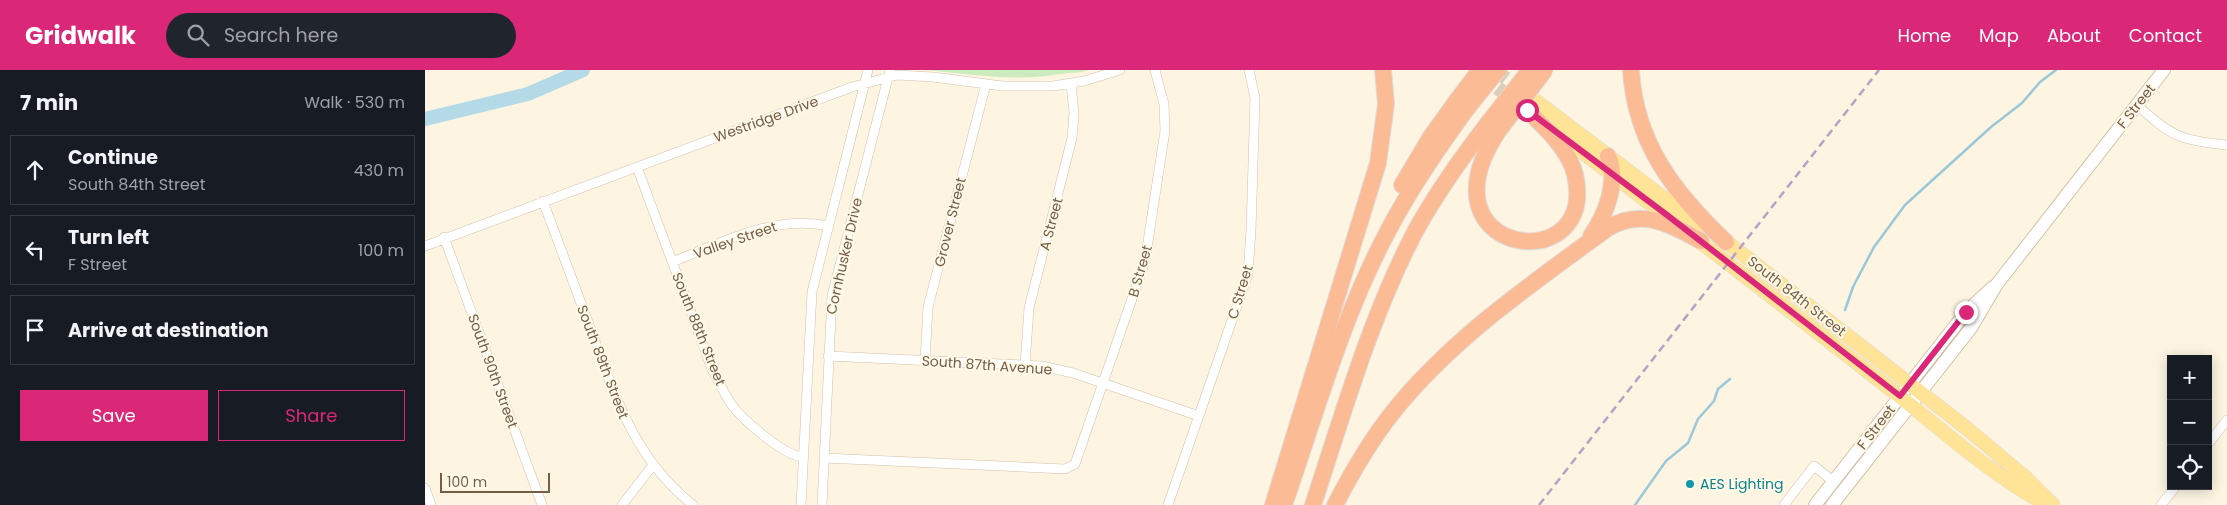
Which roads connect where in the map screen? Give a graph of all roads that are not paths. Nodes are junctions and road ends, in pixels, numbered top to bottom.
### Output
1 (868, 70) edge
2 (1120, 70) edge
3 (1155, 70) edge
4 (1249, 70) edge
5 (1383, 70) edge
6 (1481, 70) edge
7 (1498, 70) edge
8 (1530, 70) edge
9 (1545, 70) edge
10 (1631, 70) edge
11 (889, 74) edge
12 (2161, 74) edge
13 (865, 84) junction
14 (986, 84) junction
15 (1071, 84) junction
16 (1463, 103) junction
17 (1528, 105) junction
18 (2137, 105) junction
19 (1494, 126) junction
20 (2227, 145) edge
21 (1608, 156) junction
22 (637, 167) junction
23 (1613, 175) junction
24 (543, 200) junction
25 (829, 226) junction
26 (444, 237) junction
27 (1701, 241) junction
28 (1726, 242) junction
29 (425, 246) edge
30 (1573, 253) junction
31 (672, 262) junction
32 (1997, 284) junction
33 (828, 356) junction
34 (925, 360) junction
35 (1025, 365) junction
36 (1103, 383) junction
37 (1909, 384) junction
38 (1921, 393) junction
39 (1900, 396) junction
40 (1911, 405) junction
41 (1199, 416) junction
42 (2227, 420) edge
43 (2212, 439) edge
44 (803, 457) junction
45 (824, 458) junction
46 (653, 465) junction
47 (1833, 482) junction
48 (425, 488) edge
49 (2173, 490) edge
50 (431, 505) edge
51 (542, 505) edge
52 (622, 505) edge
53 (693, 505) edge
54 (801, 505) edge
55 (822, 505) edge
56 (1168, 505) edge
57 (1273, 505) edge
58 (1284, 505) edge
59 (1313, 505) edge
60 (1335, 505) edge
61 (1784, 505) edge
62 (1815, 505) edge
63 (1832, 505) edge
64 (2051, 505) edge
65 (2161, 505) edge

1 - 13 street, Cornhusker Drive
2 - 15 street, Westridge Drive
3 - 36 street, B Street
4 - 41 street, C Street
5 - 57 highway
6 - 16 highway, bridge
7 - 16 highway, bridge
8 - 19 highway, bridge
9 - 19 highway, bridge
10 - 28 highway
11 - 13 street, Westridge Drive
11 - 14 street, Westridge Drive
11 - 33 street, Cornhusker Drive
12 - 18 street, F Street
13 - 22 street, Westridge Drive
13 - 25 street, Cornhusker Drive
14 - 15 street, Westridge Drive
14 - 34 street, Grover Street
15 - 35 street, A Street
16 - 58 highway
17 - 19 highway
17 - 21 main road, South 84th Street
17 - 23 main road, South 84th Street
18 - 20 street
18 - 32 street, F Street
19 - 59 highway
21 - 23 highway
21 - 28 main road, South 84th Street
22 - 24 street, Westridge Drive
22 - 31 street, South 88th Street
23 - 27 main road, South 84th Street
23 - 30 highway
24 - 26 street, Westridge Drive
24 - 46 street, South 89th Street
25 - 31 street, Valley Street
25 - 44 street, Cornhusker Drive
26 - 29 street, Westridge Drive
26 - 51 street, South 90th Street
27 - 30 highway
27 - 39 main road, South 84th Street
28 - 37 main road, South 84th Street
30 - 60 highway
31 - 44 street, South 88th Street
32 - 37 street, F Street
32 - 38 street, F Street
33 - 34 street, South 87th Avenue
33 - 45 street, Cornhusker Drive
34 - 35 street, South 87th Avenue
35 - 36 street, South 87th Avenue
36 - 41 street, South 87th Avenue
36 - 45 street, B Street
37 - 38 main road, South 84th Street
37 - 39 street, F Street
38 - 40 street, F Street
38 - 64 main road, South 84th Street
39 - 40 main road, South 84th Street
39 - 47 street, F Street
40 - 63 street, F Street
40 - 64 main road, South 84th Street
41 - 56 street, C Street
42 - 43 street
44 - 54 street, Cornhusker Drive
45 - 55 street, Cornhusker Drive
46 - 52 street
46 - 53 street, South 89th Street
47 - 61 street
47 - 62 street, F Street
48 - 50 street
49 - 65 street

